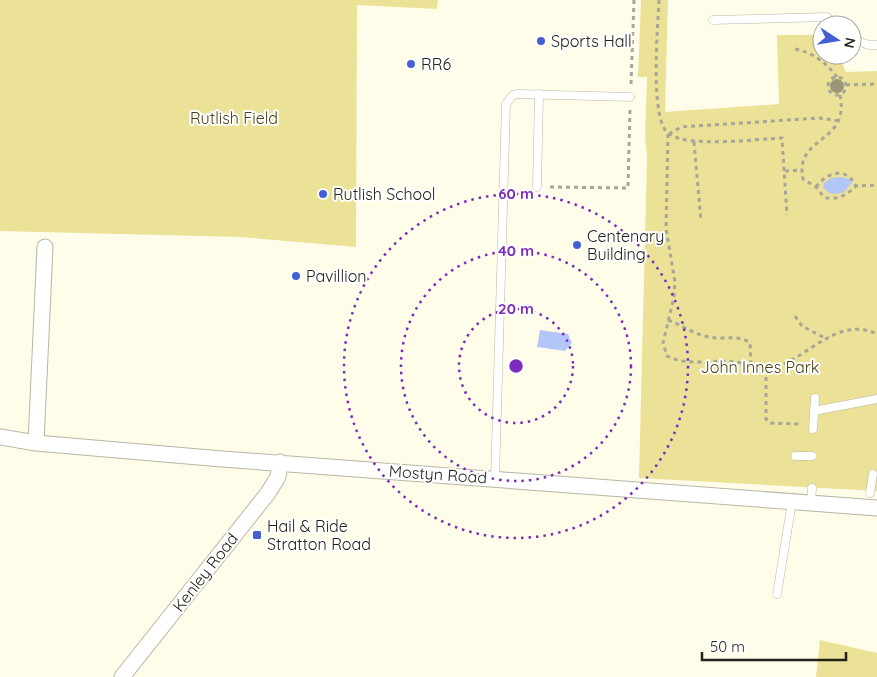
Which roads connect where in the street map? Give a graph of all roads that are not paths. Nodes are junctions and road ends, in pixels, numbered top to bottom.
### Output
1 (812, 17) edge
2 (713, 20) dead end
3 (862, 43) edge
4 (877, 44) edge
5 (539, 94) junction
6 (630, 97) road end
7 (536, 187) road end
8 (44, 247) dead end
9 (815, 398) dead end
10 (877, 399) edge
11 (814, 411) junction
12 (813, 427) road end
13 (0, 437) edge
14 (36, 442) junction
15 (795, 456) dead end
16 (812, 456) dead end
17 (280, 462) junction
18 (873, 474) dead end
19 (495, 479) junction
20 (812, 488) dead end
21 (870, 493) dead end
22 (792, 502) junction
23 (811, 504) junction
24 (877, 508) edge
25 (777, 594) dead end
26 (122, 677) edge

1 - 2 lane
3 - 4 lane
5 - 6 lane
5 - 7 lane
5 - 19 lane
8 - 14 street
9 - 11 lane
10 - 11 lane
11 - 12 lane
13 - 14 street, Mostyn Road
14 - 17 street, Mostyn Road
15 - 16 lane
17 - 19 street, Mostyn Road
17 - 26 street, Kenley Road
18 - 21 lane
19 - 22 street, Mostyn Road
20 - 23 lane
22 - 23 street, Mostyn Road
22 - 25 lane
23 - 24 street, Mostyn Road

